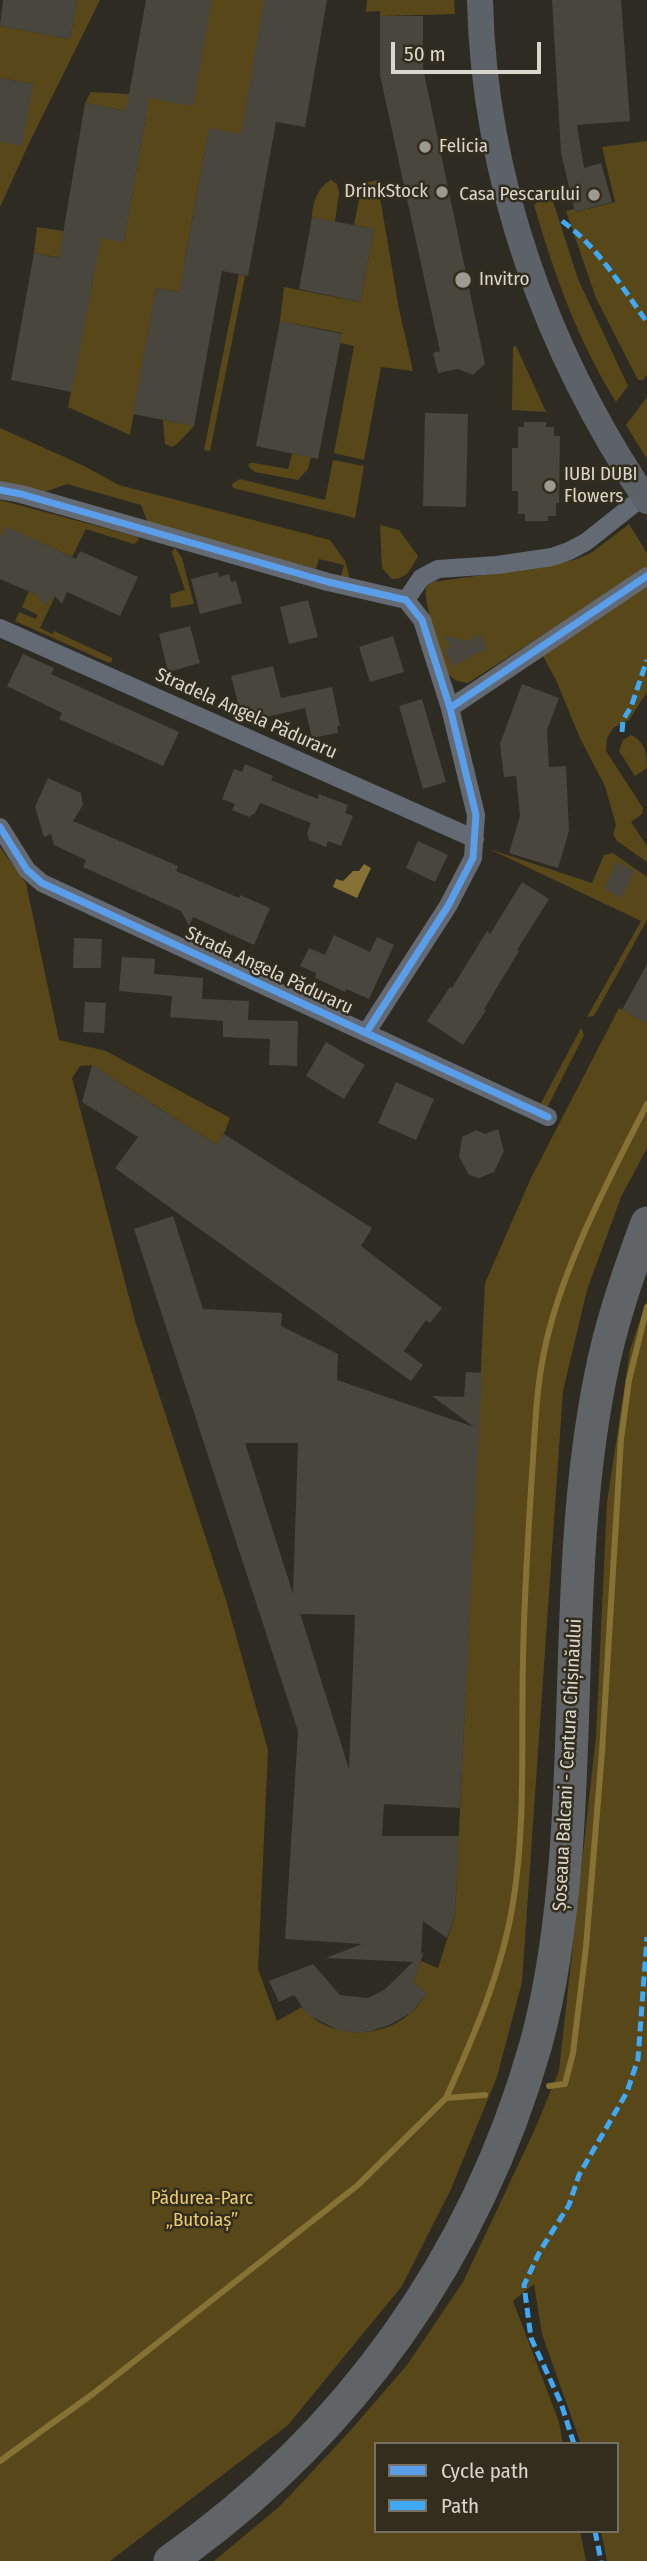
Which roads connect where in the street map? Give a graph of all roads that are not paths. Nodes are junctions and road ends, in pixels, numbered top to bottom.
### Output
1 (480, 0) edge
2 (0, 490) edge
3 (645, 498) edge
4 (647, 576) edge
5 (407, 600) junction
6 (0, 628) edge
7 (450, 708) junction
8 (0, 827) edge
9 (475, 839) junction
10 (366, 1033) junction
11 (548, 1117) dead end
12 (647, 1223) edge
13 (170, 2561) edge

1 - 3 main road
2 - 5 street
3 - 5 street
4 - 7 street
5 - 7 street
6 - 9 street, Stradela Angela Păduraru
7 - 9 street
8 - 10 street, Strada Angela Păduraru
9 - 10 street
10 - 11 street, Strada Angela Păduraru
12 - 13 highway, Șoseaua Balcani - Centura Chișinăului

